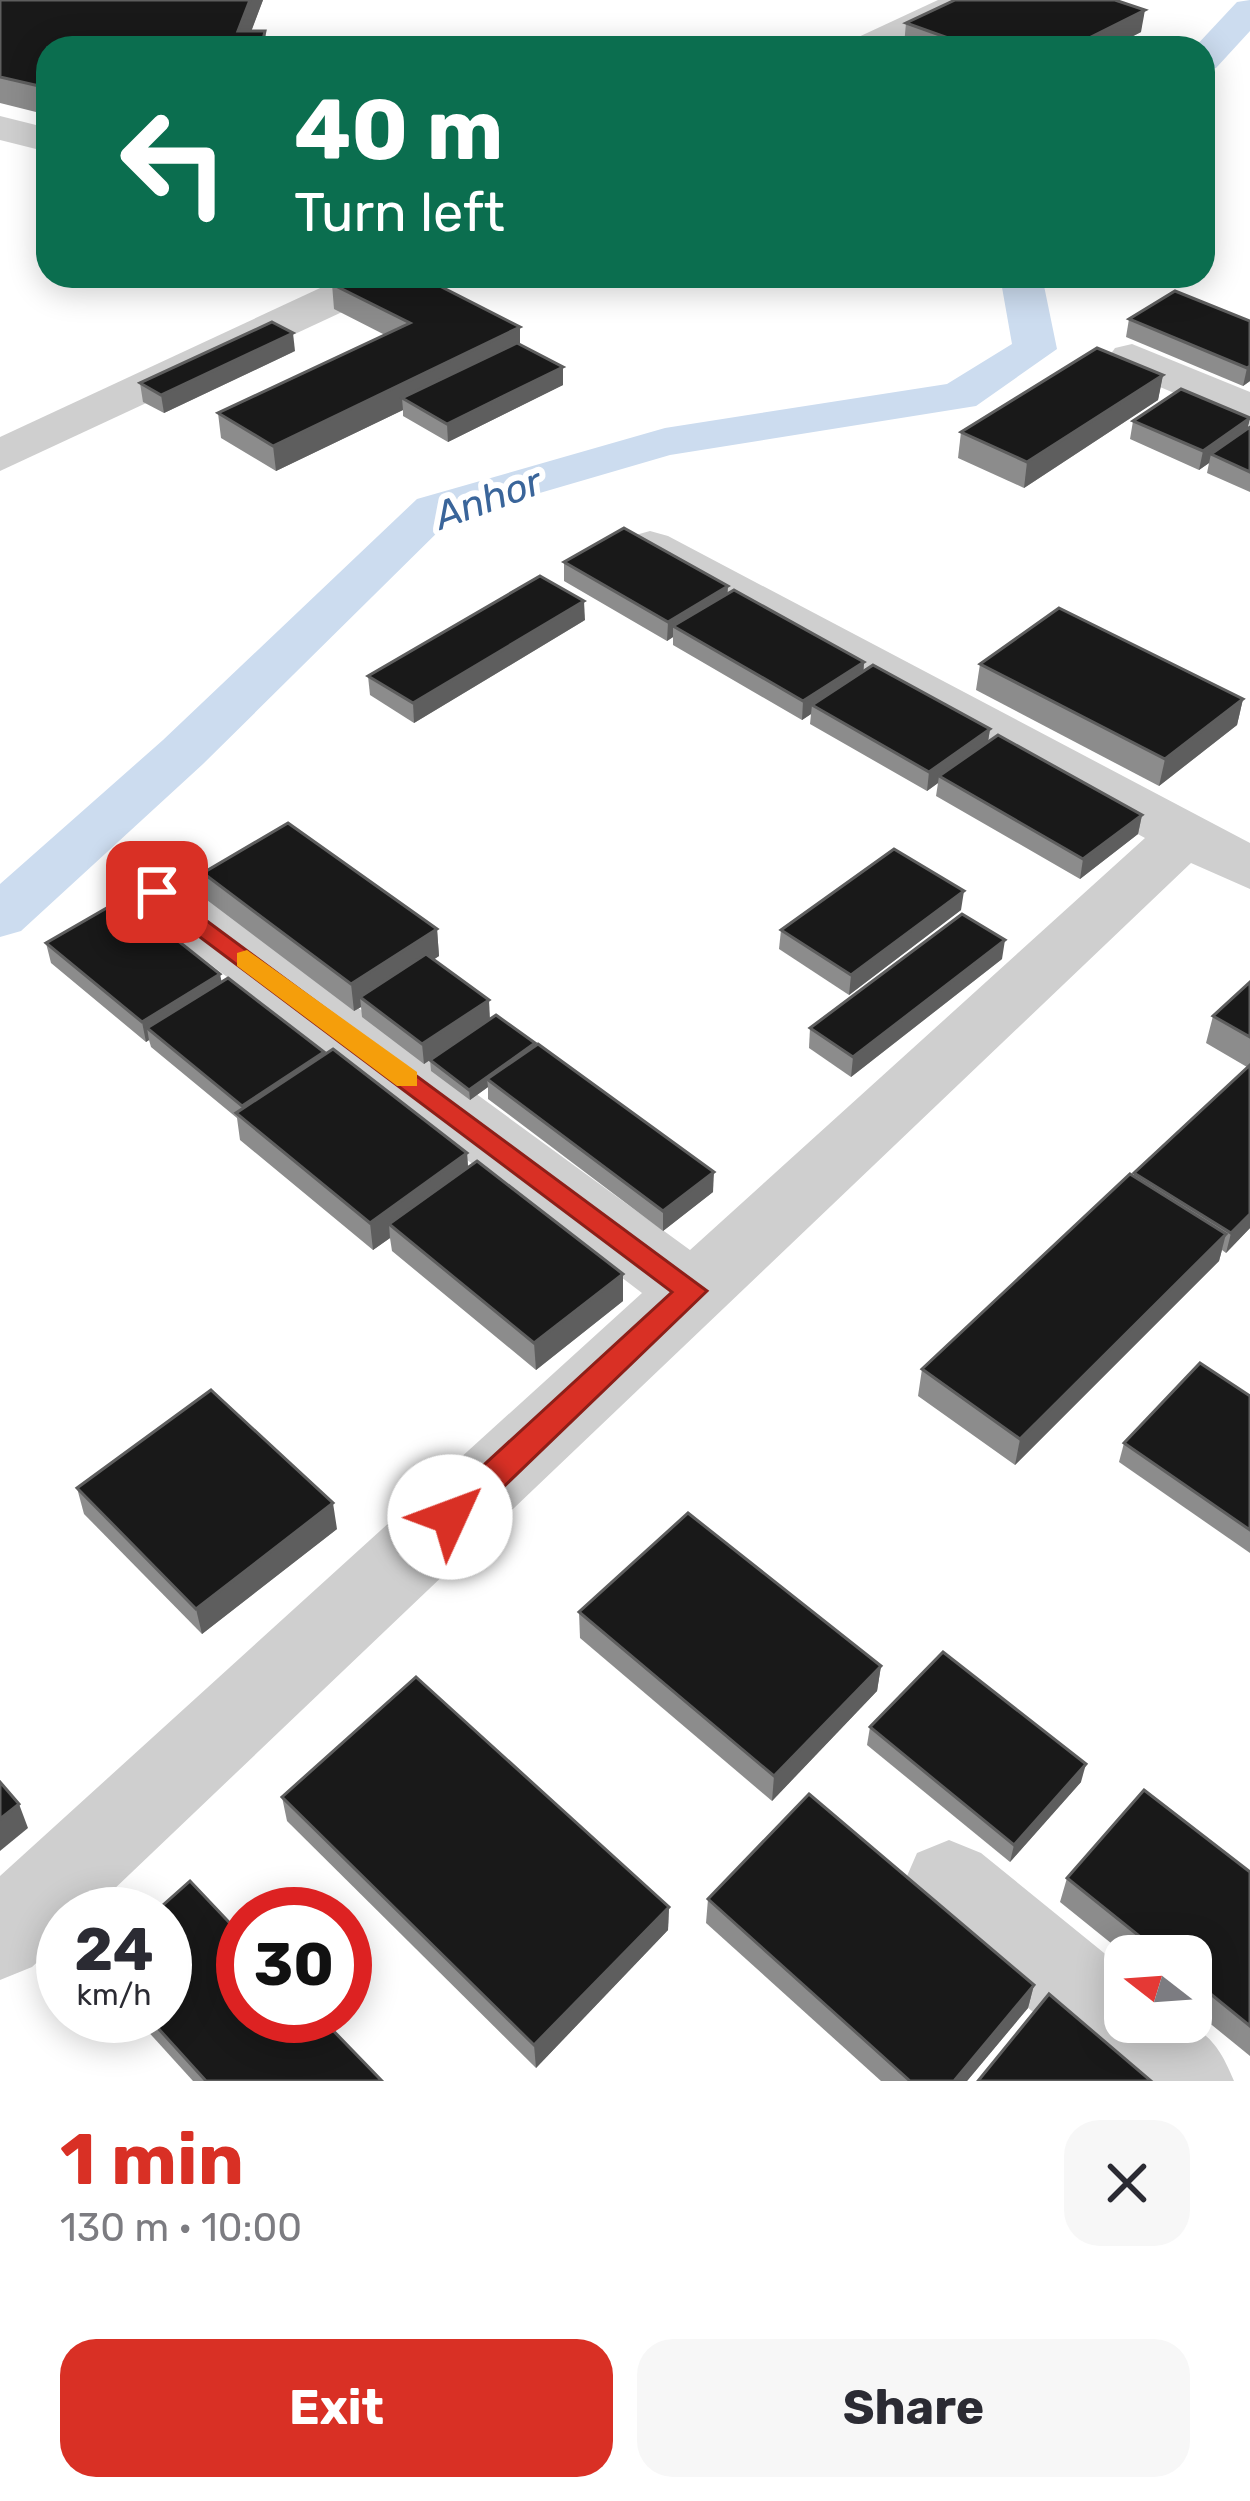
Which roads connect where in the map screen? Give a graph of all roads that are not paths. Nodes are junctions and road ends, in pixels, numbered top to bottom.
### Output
1 (968, 0) edge
2 (892, 36) edge
3 (0, 128) edge
4 (36, 137) edge
5 (357, 288) edge
6 (1132, 358) edge
7 (1250, 410) edge
8 (0, 456) edge
9 (647, 546) edge
10 (1184, 835) junction
11 (1250, 868) edge
12 (157, 892) dead end
13 (692, 1291) junction
14 (950, 1883) dead end
15 (0, 1936) edge
16 (1187, 2081) edge

1 - 2 street
3 - 4 street
5 - 8 street
6 - 7 street
9 - 10 street
10 - 11 street
10 - 13 street
12 - 13 street
13 - 15 street
14 - 16 street

